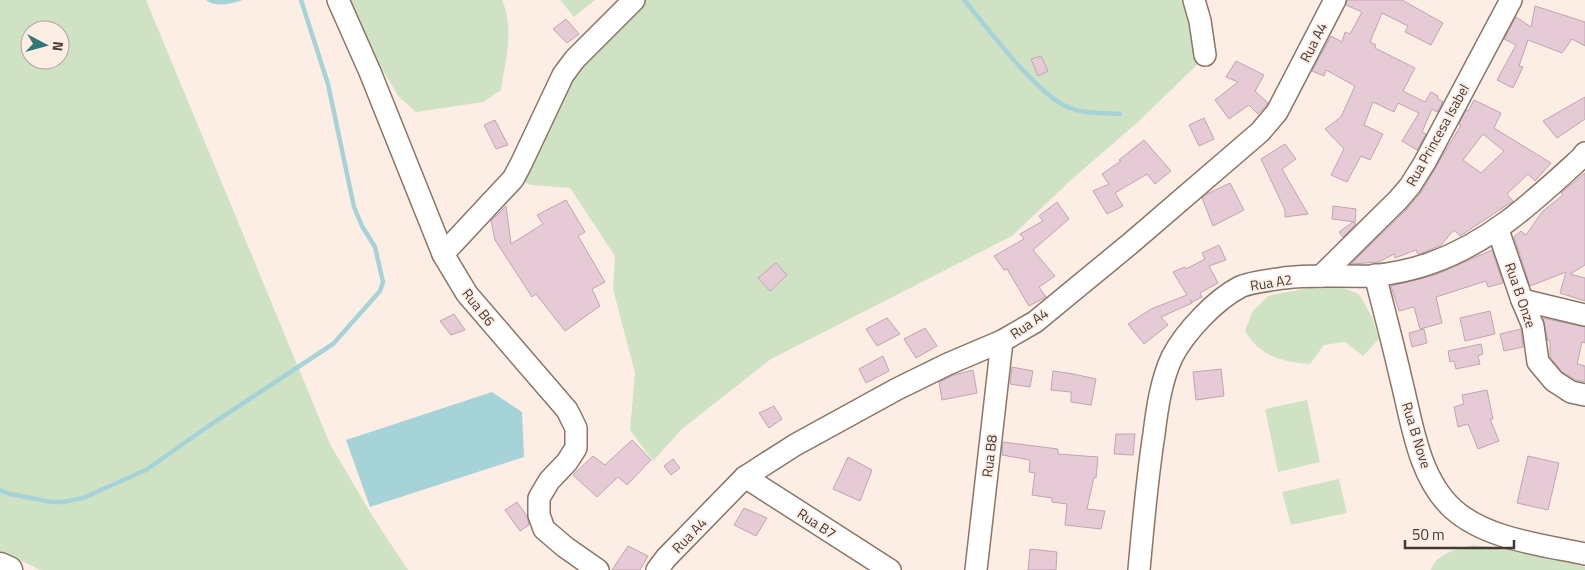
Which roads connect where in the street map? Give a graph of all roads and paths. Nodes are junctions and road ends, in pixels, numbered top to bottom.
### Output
1 (338, 0) edge
2 (634, 0) edge
3 (1194, 0) edge
4 (1334, 0) edge
5 (1511, 0) edge
6 (1205, 55) dead end
7 (1584, 156) edge
8 (1498, 230) junction
9 (443, 254) junction
10 (1375, 275) junction
11 (1320, 276) junction
12 (1522, 300) junction
13 (1585, 315) edge
14 (1002, 341) junction
15 (1585, 395) edge
16 (745, 477) junction
17 (1585, 554) edge
18 (0, 566) edge
19 (9, 570) edge
20 (598, 570) edge
21 (657, 570) edge
22 (890, 570) edge
23 (976, 570) edge
24 (1139, 570) edge

1 - 9 street, Rua B6
2 - 9 street
3 - 6 street
4 - 14 street, Rua A4
5 - 11 street, Rua Princesa Isabel
7 - 8 street, Rua A2
8 - 10 street, Rua A2
8 - 12 street, Rua B Onze
9 - 20 street, Rua B6
10 - 11 street, Rua A2
10 - 17 street, Rua B Nove
11 - 24 street, Rua A2
12 - 13 street
12 - 15 street, Rua B Onze
14 - 16 street, Rua A4
14 - 23 street, Rua B8
16 - 21 street, Rua A4
16 - 22 street, Rua B7
18 - 19 main road

